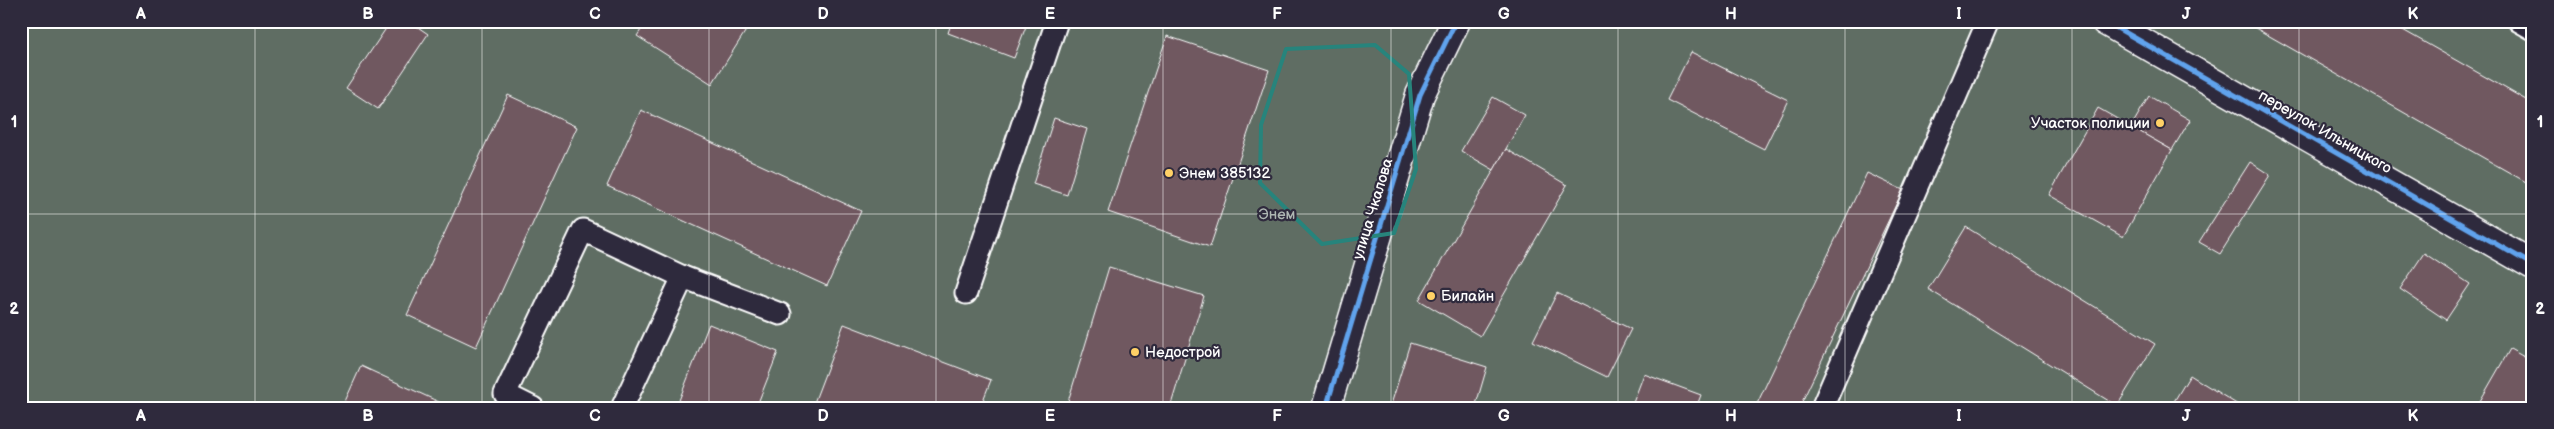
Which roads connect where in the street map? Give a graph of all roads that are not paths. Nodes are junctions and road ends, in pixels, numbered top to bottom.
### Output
1 (1057, 21) edge
2 (1456, 21) edge
3 (1988, 21) edge
4 (2105, 21) edge
5 (2519, 21) edge
6 (2533, 29) edge
7 (2533, 265) edge
8 (683, 277) junction
9 (966, 293) dead end
10 (780, 314) dead end
11 (533, 408) edge
12 (622, 408) edge
13 (1326, 408) edge
14 (1822, 408) edge

1 - 9 lane
2 - 13 street, улица Чкалова
3 - 14 lane
4 - 7 street, переулок Ильницкого
5 - 6 lane
8 - 10 lane
8 - 11 lane
8 - 12 lane

